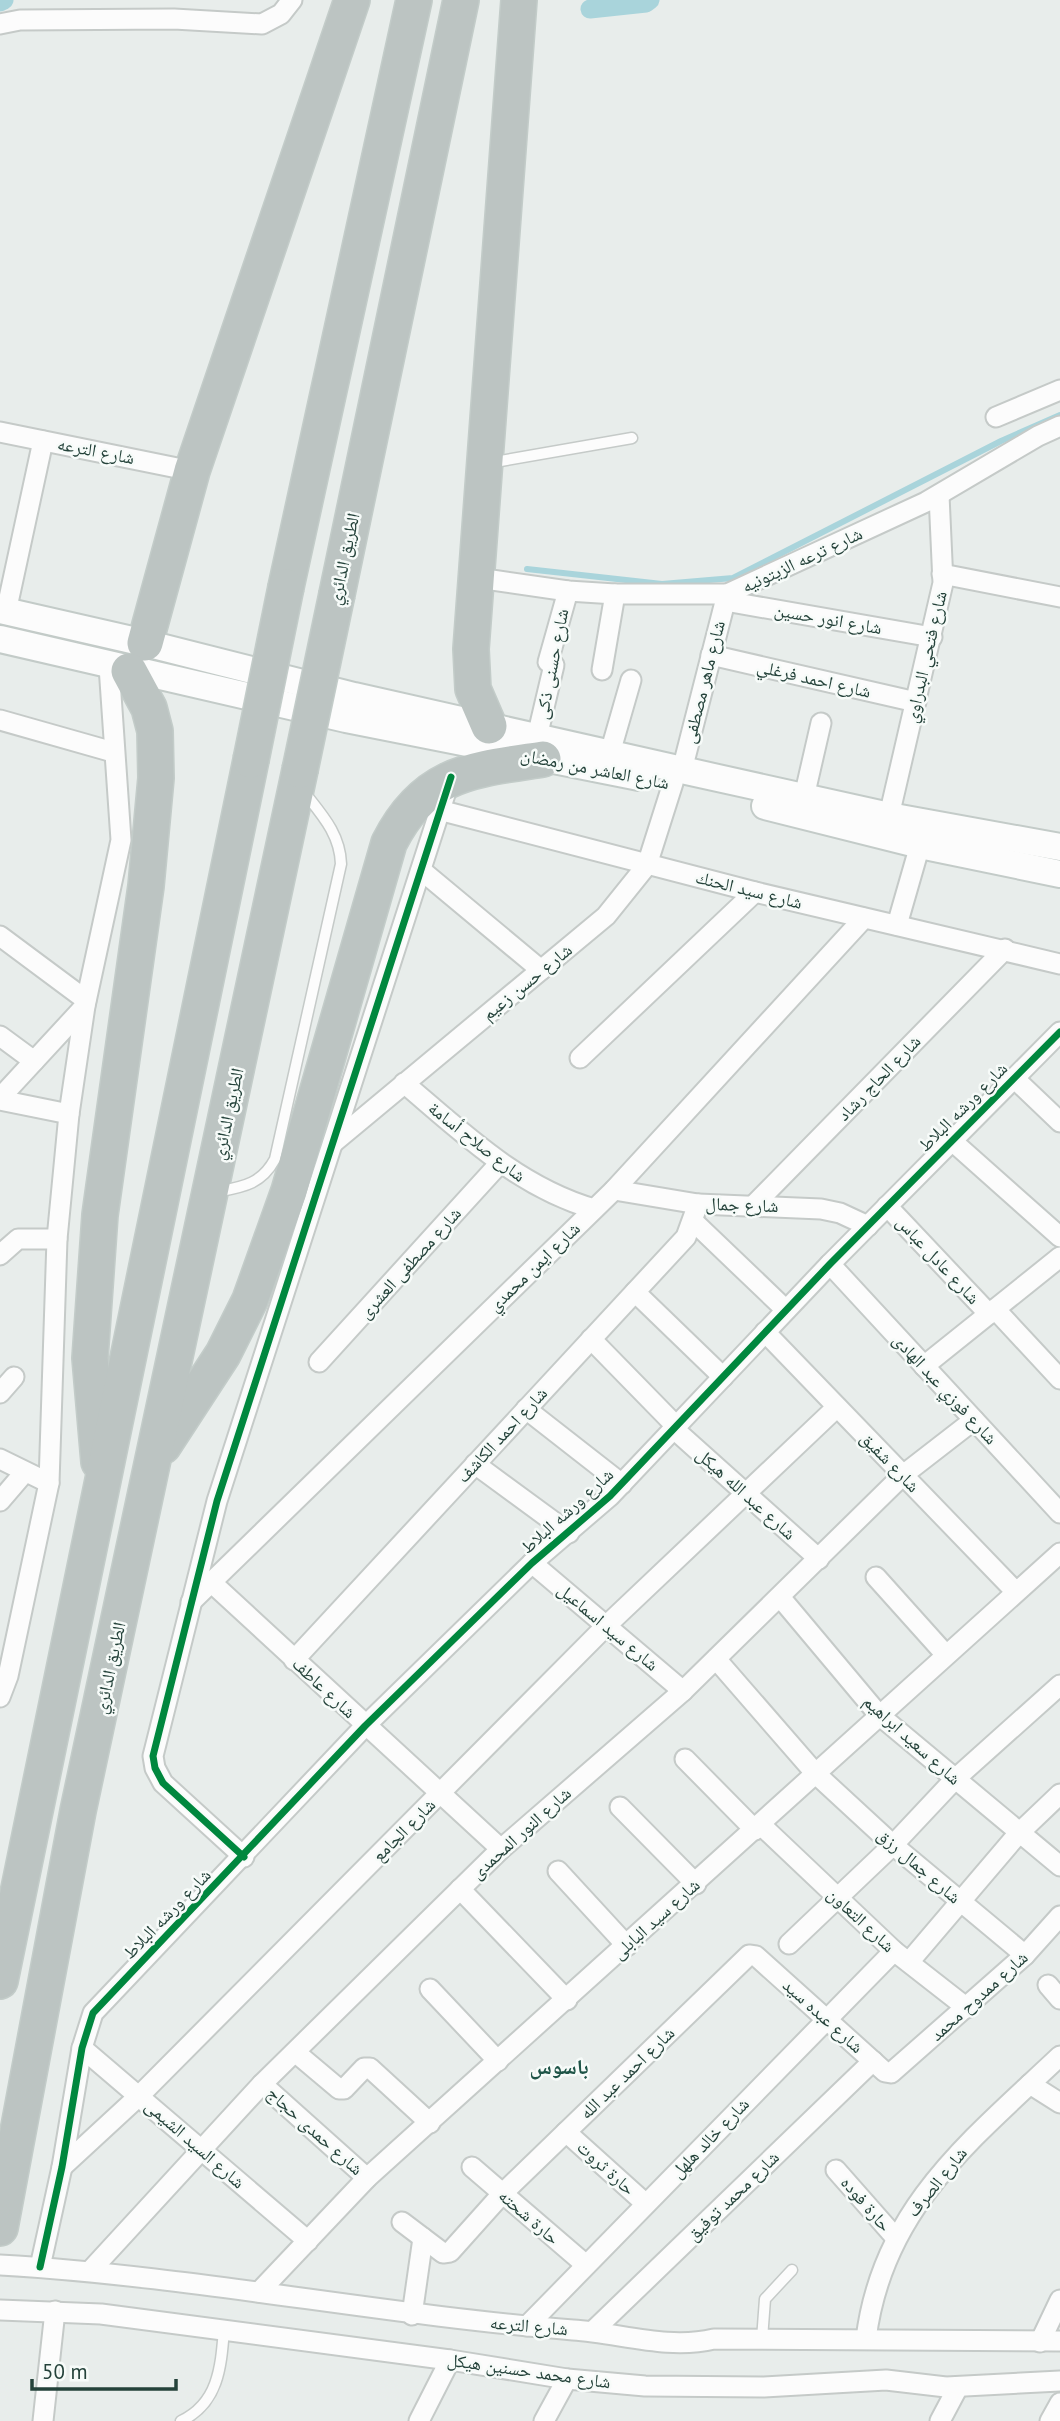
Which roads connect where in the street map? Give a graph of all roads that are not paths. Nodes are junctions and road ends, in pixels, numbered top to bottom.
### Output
1 (292, 0) edge
2 (352, 0) edge
3 (414, 0) edge
4 (461, 0) edge
5 (520, 0) edge
6 (0, 24) edge
7 (1060, 390) edge
8 (996, 417) dead end
9 (1060, 426) edge
10 (0, 432) edge
11 (632, 438) dead end
12 (44, 441) junction
13 (486, 464) junction
14 (192, 471) junction
15 (939, 495) junction
16 (942, 574) junction
17 (478, 578) junction
18 (568, 591) junction
19 (615, 594) junction
20 (726, 597) junction
21 (1060, 597) edge
22 (3, 611) edge
23 (932, 637) junction
24 (0, 639) edge
25 (711, 655) junction
26 (128, 660) junction
27 (602, 670) dead end
28 (631, 680) dead end
29 (916, 702) junction
30 (0, 719) edge
31 (821, 723) dead end
32 (488, 726) junction
33 (540, 748) junction
34 (113, 752) junction
35 (610, 753) junction
36 (299, 777) junction
37 (451, 777) junction
38 (678, 777) junction
39 (804, 797) junction
40 (439, 810) junction
41 (889, 816) junction
42 (919, 845) junction
43 (1060, 847) edge
44 (647, 865) junction
45 (421, 870) junction
46 (1060, 874) edge
47 (755, 892) junction
48 (864, 919) junction
49 (897, 925) junction
50 (0, 936) edge
51 (1005, 949) junction
52 (1060, 964) edge
53 (541, 970) junction
54 (85, 1003) junction
55 (1060, 1032) edge
56 (0, 1036) edge
57 (580, 1058) dead end
58 (34, 1061) junction
59 (1014, 1078) junction
60 (404, 1083) junction
61 (0, 1099) edge
62 (69, 1114) junction
63 (1060, 1122) edge
64 (951, 1140) junction
65 (333, 1144) junction
66 (500, 1163) junction
67 (614, 1190) junction
68 (212, 1192) junction
69 (887, 1206) junction
70 (752, 1207) junction
71 (593, 1209) junction
72 (695, 1212) junction
73 (868, 1226) junction
74 (1060, 1237) edge
75 (57, 1239) junction
76 (0, 1255) edge
77 (1060, 1257) edge
78 (830, 1264) junction
79 (635, 1292) junction
80 (786, 1310) junction
81 (992, 1311) junction
82 (765, 1332) junction
83 (591, 1339) junction
84 (319, 1362) dead end
85 (924, 1366) junction
86 (14, 1377) dead end
87 (723, 1377) junction
88 (1060, 1379) edge
89 (0, 1393) edge
90 (837, 1407) junction
91 (526, 1409) junction
92 (974, 1420) junction
93 (675, 1427) junction
94 (157, 1454) junction
95 (0, 1459) edge
96 (475, 1464) junction
97 (24, 1473) junction
98 (902, 1475) junction
99 (49, 1483) junction
100 (622, 1484) junction
101 (104, 1485) junction
102 (747, 1495) junction
103 (0, 1501) edge
104 (1060, 1513) edge
105 (569, 1533) junction
106 (1060, 1553) edge
107 (818, 1559) junction
108 (531, 1563) junction
109 (876, 1577) dead end
110 (211, 1582) junction
111 (1016, 1592) junction
112 (780, 1597) junction
113 (190, 1603) junction
114 (606, 1626) junction
115 (946, 1655) junction
116 (716, 1659) junction
117 (294, 1660) junction
118 (4, 1673) edge
119 (1060, 1685) edge
120 (684, 1691) junction
121 (0, 1697) edge
122 (879, 1715) junction
123 (365, 1726) junction
124 (685, 1759) dead end
125 (816, 1774) junction
126 (955, 1779) junction
127 (440, 1794) junction
128 (1060, 1794) edge
129 (620, 1807) dead end
130 (758, 1828) junction
131 (1018, 1834) junction
132 (893, 1845) junction
133 (501, 1849) junction
134 (244, 1857) junction
135 (1060, 1866) edge
136 (558, 1871) dead end
137 (696, 1884) junction
138 (460, 1889) junction
139 (837, 1898) junction
140 (958, 1900) junction
141 (1060, 1916) edge
142 (789, 1944) dead end
143 (628, 1946) junction
144 (753, 1954) joint
145 (1025, 1955) junction
146 (901, 1956) junction
147 (0, 1981) edge
148 (429, 1989) dead end
149 (567, 2000) junction
150 (967, 2008) junction
151 (826, 2019) junction
152 (82, 2048) junction
153 (295, 2052) junction
154 (1060, 2056) edge
155 (498, 2061) junction
156 (873, 2061) junction
157 (894, 2072) joint
158 (262, 2084) junction
159 (1030, 2084) junction
160 (139, 2096) junction
161 (1060, 2104) edge
162 (430, 2123) junction
163 (566, 2133) junction
164 (201, 2151) junction
165 (62, 2167) junction
166 (472, 2168) dead end
167 (836, 2170) dead end
168 (368, 2178) junction
169 (502, 2194) junction
170 (646, 2204) junction
171 (2, 2213) edge
172 (402, 2222) dead end
173 (895, 2237) junction
174 (423, 2238) junction
175 (308, 2241) junction
176 (0, 2265) edge
177 (586, 2266) junction
178 (40, 2267) junction
179 (91, 2270) junction
180 (792, 2270) dead end
181 (259, 2292) junction
182 (1060, 2300) edge
183 (0, 2310) edge
184 (55, 2311) junction
185 (412, 2315) junction
186 (527, 2326) junction
187 (224, 2329) junction
188 (593, 2331) junction
189 (762, 2339) junction
190 (866, 2339) junction
191 (1060, 2341) edge
192 (1040, 2342) junction
193 (450, 2360) junction
194 (567, 2379) junction
195 (1060, 2381) edge
196 (958, 2387) junction
197 (1060, 2403) edge
198 (43, 2421) edge
199 (181, 2421) edge
200 (419, 2421) edge
201 (544, 2421) edge
202 (940, 2421) edge
203 (1050, 2421) edge

1 - 6 street
2 - 14 highway
3 - 101 highway, bridge
4 - 36 highway, الطريق الدائري, bridge
5 - 13 highway
7 - 8 street
9 - 15 street, شارع ترعه الزيتونيه
10 - 12 street, شارع الترعه
11 - 13 lane
12 - 14 street, شارع الترعه
12 - 22 street
13 - 17 highway
14 - 26 highway
15 - 16 street, شارع فتحي البدراوي
15 - 20 street, شارع ترعه الزيتونيه
16 - 21 street
16 - 23 street, شارع فتحي البدراوي
17 - 18 street, شارع ترعه الزيتونيه
17 - 32 highway
18 - 19 street, شارع ترعه الزيتونيه
18 - 33 street, شارع حسنى ذكى
19 - 20 street, شارع ترعه الزيتونيه
19 - 27 street
20 - 23 street, شارع انور حسين
20 - 25 street, شارع ماهر مصطفى
22 - 26 main road
23 - 29 street, شارع فتحي البدراوي
24 - 26 main road
25 - 29 street, شارع احمد فرغلي
25 - 38 street, شارع ماهر مصطفى
26 - 32 main road, شارع العاشر من رمضان
26 - 33 main road, شارع العاشر من رمضان
26 - 34 street
26 - 101 highway
28 - 35 street
29 - 41 street, شارع فتحي البدراوي
30 - 34 street
31 - 39 street
32 - 33 main road, شارع العاشر من رمضان
33 - 35 main road, شارع العاشر من رمضان
33 - 37 highway
33 - 38 main road, شارع العاشر من رمضان
34 - 54 street
35 - 38 main road, شارع العاشر من رمضان
36 - 68 highway, الطريق الدائري
36 - 68 lane
37 - 40 street
37 - 94 highway
38 - 39 main road, شارع العاشر من رمضان
38 - 42 main road, شارع العاشر من رمضان
38 - 44 street, شارع حسن زعيم
39 - 41 main road, شارع العاشر من رمضان
40 - 44 street, شارع سيد الحنك
40 - 45 street
41 - 43 main road, شارع العاشر من رمضان
42 - 46 main road, شارع العاشر من رمضان
42 - 49 street
44 - 47 street, شارع سيد الحنك
44 - 53 street, شارع حسن زعيم
45 - 53 street
45 - 65 street
47 - 48 street, شارع سيد الحنك
47 - 57 street
48 - 49 street, شارع سيد الحنك
48 - 67 street, شارع ايمن محمدي
49 - 51 street, شارع سيد الحنك
50 - 54 street
51 - 52 street, شارع سيد الحنك
51 - 70 street, شارع الحاج رشاد
53 - 60 street, شارع حسن زعيم
54 - 58 street
54 - 62 street
55 - 59 street, شارع ورشه البلاط
56 - 58 street
58 - 61 street
59 - 63 street
59 - 64 street, شارع ورشه البلاط
60 - 65 street, شارع حسن زعيم
60 - 66 street, شارع صلاح أسامة
61 - 62 street
62 - 75 street
64 - 69 street, شارع ورشه البلاط
64 - 74 street
65 - 113 street
66 - 71 street, شارع صلاح أسامة
66 - 84 street, شارع مصطفى العشرى
67 - 71 street, شارع ايمن محمدي
67 - 72 street, شارع جمال
68 - 94 highway, الطريق الدائري
69 - 73 street, شارع ورشه البلاط
69 - 81 street, شارع عادل عباس
70 - 72 street, شارع جمال
70 - 73 street, شارع جمال
71 - 110 street, شارع ايمن محمدي
72 - 79 street, شارع احمد الكاشف
72 - 80 street
73 - 78 street, شارع ورشه البلاط
75 - 76 street
75 - 99 street
77 - 81 street
78 - 80 street, شارع ورشه البلاط
78 - 85 street, شارع فوزي عبد الهادى
79 - 83 street, شارع احمد الكاشف
79 - 87 street
80 - 82 street, شارع ورشه البلاط
81 - 85 street
81 - 88 street, شارع عادل عباس
82 - 87 street, شارع ورشه البلاط
82 - 90 street, شارع شفيق
83 - 91 street, شارع احمد الكاشف
83 - 93 street, شارع عبد الله هيكل
85 - 92 street, شارع فوزي عبد الهادى
86 - 89 street
87 - 93 street, شارع ورشه البلاط
90 - 98 street, شارع شفيق
90 - 102 street, شارع الجامع
91 - 96 street, شارع احمد الكاشف
91 - 100 street
92 - 98 street, شارع النور المحمدى
92 - 104 street, شارع فوزي عبد الهادى
93 - 100 street, شارع ورشه البلاط
93 - 102 street, شارع عبد الله هيكل
94 - 171 highway, الطريق الدائري
95 - 97 street
96 - 105 street
96 - 117 street, شارع احمد الكاشف
97 - 99 street
97 - 103 street
98 - 107 street, شارع النور المحمدى
98 - 111 street, شارع شفيق
99 - 118 street
100 - 105 street, شارع ورشه البلاط
101 - 147 highway
102 - 107 street, شارع عبد الله هيكل
102 - 114 street, شارع الجامع
105 - 108 street, شارع ورشه البلاط
106 - 111 street, شارع سيد البابلى
107 - 112 street, شارع النور المحمدى
108 - 114 street, شارع سيد اسماعيل
108 - 123 street, شارع ورشه البلاط
109 - 115 street
110 - 113 street, شارع ايمن محمدي
110 - 117 street, شارع عاطف
111 - 115 street, شارع سيد البابلى
112 - 116 street, شارع النور المحمدى
112 - 122 street, شارع سعيد ابراهيم
113 - 134 street
114 - 120 street, شارع سيد اسماعيل
114 - 127 street, شارع الجامع
115 - 122 street, شارع سيد البابلى
116 - 120 street, شارع النور المحمدى
116 - 125 street
117 - 123 street, شارع عاطف
118 - 121 street
119 - 126 street
120 - 133 street, شارع النور المحمدى
122 - 125 street, شارع سيد البابلى
122 - 126 street, شارع سعيد ابراهيم
123 - 127 street, شارع عاطف
123 - 134 street, شارع ورشه البلاط
124 - 130 street, شارع التعاون
125 - 130 street, شارع سيد البابلى
125 - 132 street, شارع جمال رزق
126 - 131 street, شارع سعيد ابراهيم
126 - 132 street
127 - 133 street, شارع عاطف
127 - 160 street, شارع الجامع
128 - 131 street, شارع خالد هلهل
129 - 137 street
130 - 137 street, شارع سيد البابلى
130 - 139 street, شارع التعاون
131 - 135 street, شارع سعيد ابراهيم
131 - 140 street, شارع خالد هلهل
132 - 139 street
132 - 140 street, شارع جمال رزق
133 - 138 street, شارع النور المحمدى
134 - 152 street, شارع ورشه البلاط
136 - 143 street
137 - 143 street, شارع سيد البابلى
138 - 149 street
138 - 153 street, شارع النور المحمدى
139 - 142 street
139 - 146 street, شارع التعاون
140 - 145 street, شارع جمال رزق
140 - 146 street, شارع خالد هلهل
141 - 145 street, شارع ممدوح محمد
143 - 149 street, شارع سيد البابلى
144 - 151 street, شارع عبده سيد
144 - 163 street, شارع احمد عبد الله
145 - 150 street, شارع ممدوح محمد
146 - 150 street, شارع التعاون
146 - 151 street, شارع خالد هلهل
148 - 155 street
149 - 155 street, شارع سيد البابلى
150 - 157 street, شارع ممدوح محمد
151 - 156 street, شارع عبده سيد
151 - 170 street, شارع خالد هلهل
152 - 160 street, شارع السيد الشيمى
152 - 165 street
153 - 158 street, شارع النور المحمدى
153 - 162 street
154 - 159 street, شارع الصرف
155 - 162 street, شارع سيد البابلى
156 - 157 street, شارع عبده سيد
156 - 188 street, شارع محمد توفيق
158 - 164 street, شارع النور المحمدى
158 - 168 street, شارع حمدى حجاج
159 - 161 street
159 - 173 street, شارع الصرف
160 - 164 street, شارع السيد الشيمى
160 - 165 street, شارع الجامع
162 - 168 street, شارع سيد البابلى
163 - 169 street, شارع احمد عبد الله
163 - 170 street, حارة ثروت
164 - 175 street, شارع السيد الشيمى
164 - 179 street, شارع النور المحمدى
165 - 178 street
166 - 169 street, حارة شحته
167 - 173 street, حارة فوده
168 - 175 street, شارع سيد البابلى
169 - 174 street, شارع احمد عبد الله
169 - 177 street, حارة شحته
170 - 177 street, شارع خالد هلهل
172 - 174 street
173 - 190 street, شارع الصرف
174 - 185 street
175 - 181 street, شارع سيد البابلى
176 - 178 street, شارع الترعه
177 - 186 street, شارع خالد هلهل
178 - 179 street, شارع الترعه
179 - 181 street, شارع الترعه
180 - 189 lane
181 - 185 street, شارع الترعه
182 - 192 street
183 - 184 street, شارع محمد حسنين هيكل
184 - 187 street, شارع محمد حسنين هيكل
184 - 198 street
185 - 186 street, شارع الترعه
186 - 188 street, شارع الترعه
187 - 193 street, شارع محمد حسنين هيكل
187 - 199 lane
188 - 189 street, شارع الترعه
189 - 190 street, شارع الترعه
190 - 192 street, شارع الترعه
191 - 192 street, شارع الترعه
193 - 194 street, شارع محمد حسنين هيكل
193 - 200 street
194 - 196 street, شارع محمد حسنين هيكل
194 - 201 street
195 - 196 street, شارع محمد حسنين هيكل
196 - 202 street
197 - 203 street

